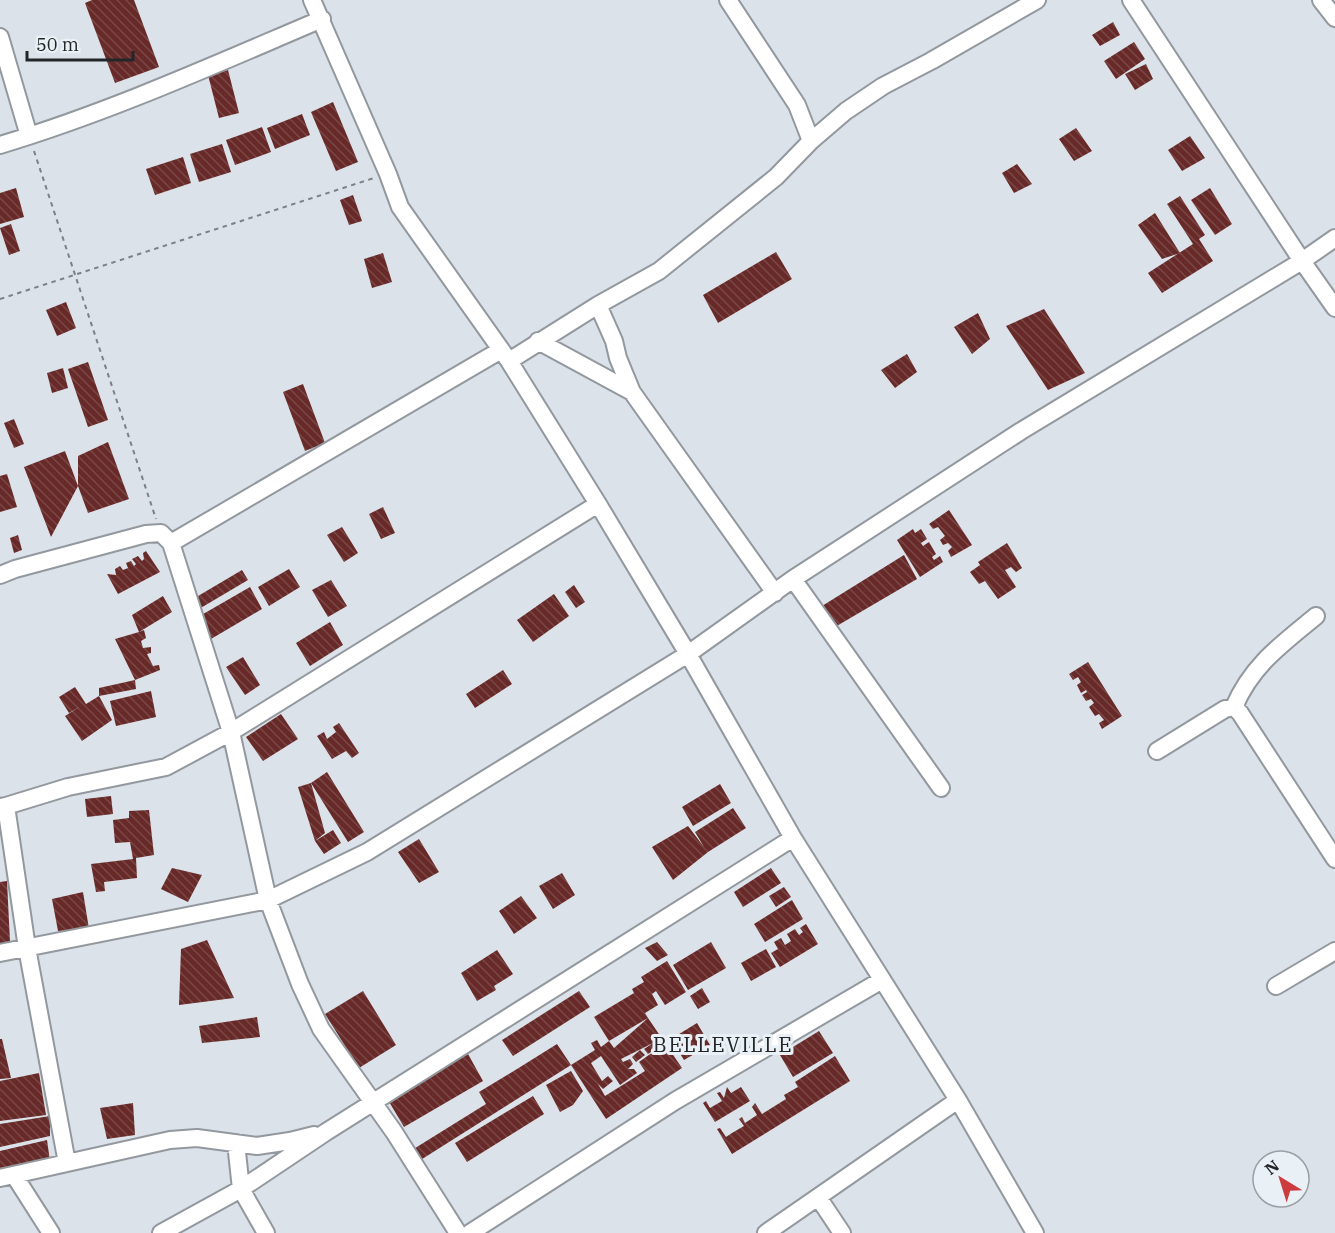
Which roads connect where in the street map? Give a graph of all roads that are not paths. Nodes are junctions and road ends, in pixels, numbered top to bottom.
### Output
1 (312, 0) edge
2 (728, 0) edge
3 (1037, 0) edge
4 (1131, 0) edge
5 (322, 19) junction
6 (0, 37) edge
7 (29, 136) junction
8 (811, 141) junction
9 (0, 145) edge
10 (1335, 238) edge
11 (1302, 261) junction
12 (598, 305) junction
13 (1335, 308) edge
14 (538, 341) junction
15 (505, 355) junction
16 (632, 392) junction
17 (598, 504) junction
18 (166, 538) junction
19 (0, 575) edge
20 (793, 579) junction
21 (775, 593) junction
22 (1316, 616) dead end
23 (688, 654) junction
24 (1234, 707) junction
25 (231, 732) junction
26 (1157, 751) dead end
27 (941, 788) dead end
28 (3, 807) edge
29 (793, 838) junction
30 (1335, 859) edge
31 (268, 900) junction
32 (27, 948) junction
33 (1335, 951) edge
34 (0, 953) edge
35 (882, 980) junction
36 (1276, 986) dead end
37 (958, 1100) junction
38 (373, 1103) junction
39 (326, 1132) junction
40 (237, 1143) junction
41 (67, 1163) junction
42 (7, 1177) edge
43 (242, 1188) junction
44 (819, 1197) junction
45 (51, 1233) edge
46 (161, 1233) edge
47 (266, 1233) edge
48 (458, 1233) edge
49 (470, 1233) edge
50 (766, 1233) edge
51 (842, 1233) edge
52 (1035, 1233) edge

1 - 5 street
2 - 8 street
3 - 8 street
4 - 11 street
5 - 7 street
5 - 15 street
6 - 7 street
7 - 9 street
8 - 12 street
10 - 11 street
11 - 13 street
11 - 20 street
12 - 14 street
12 - 16 street
14 - 15 street
14 - 16 street
15 - 17 street
15 - 18 street
16 - 21 street
17 - 23 street
17 - 25 street
18 - 19 street
18 - 25 street
20 - 21 street
20 - 27 street
21 - 23 street
22 - 24 street
23 - 29 street
23 - 31 street
24 - 26 street
24 - 30 street
25 - 28 street
25 - 31 street
28 - 32 street
29 - 35 street
29 - 38 street
31 - 32 street
31 - 38 street
32 - 34 street
32 - 41 street
33 - 36 street
35 - 37 street
35 - 49 street
37 - 44 street
37 - 52 street
38 - 39 street
38 - 48 street
39 - 40 street
39 - 43 street
40 - 41 street
40 - 43 street
41 - 42 street
42 - 45 street
43 - 46 street
43 - 47 street
44 - 50 street
44 - 51 street

